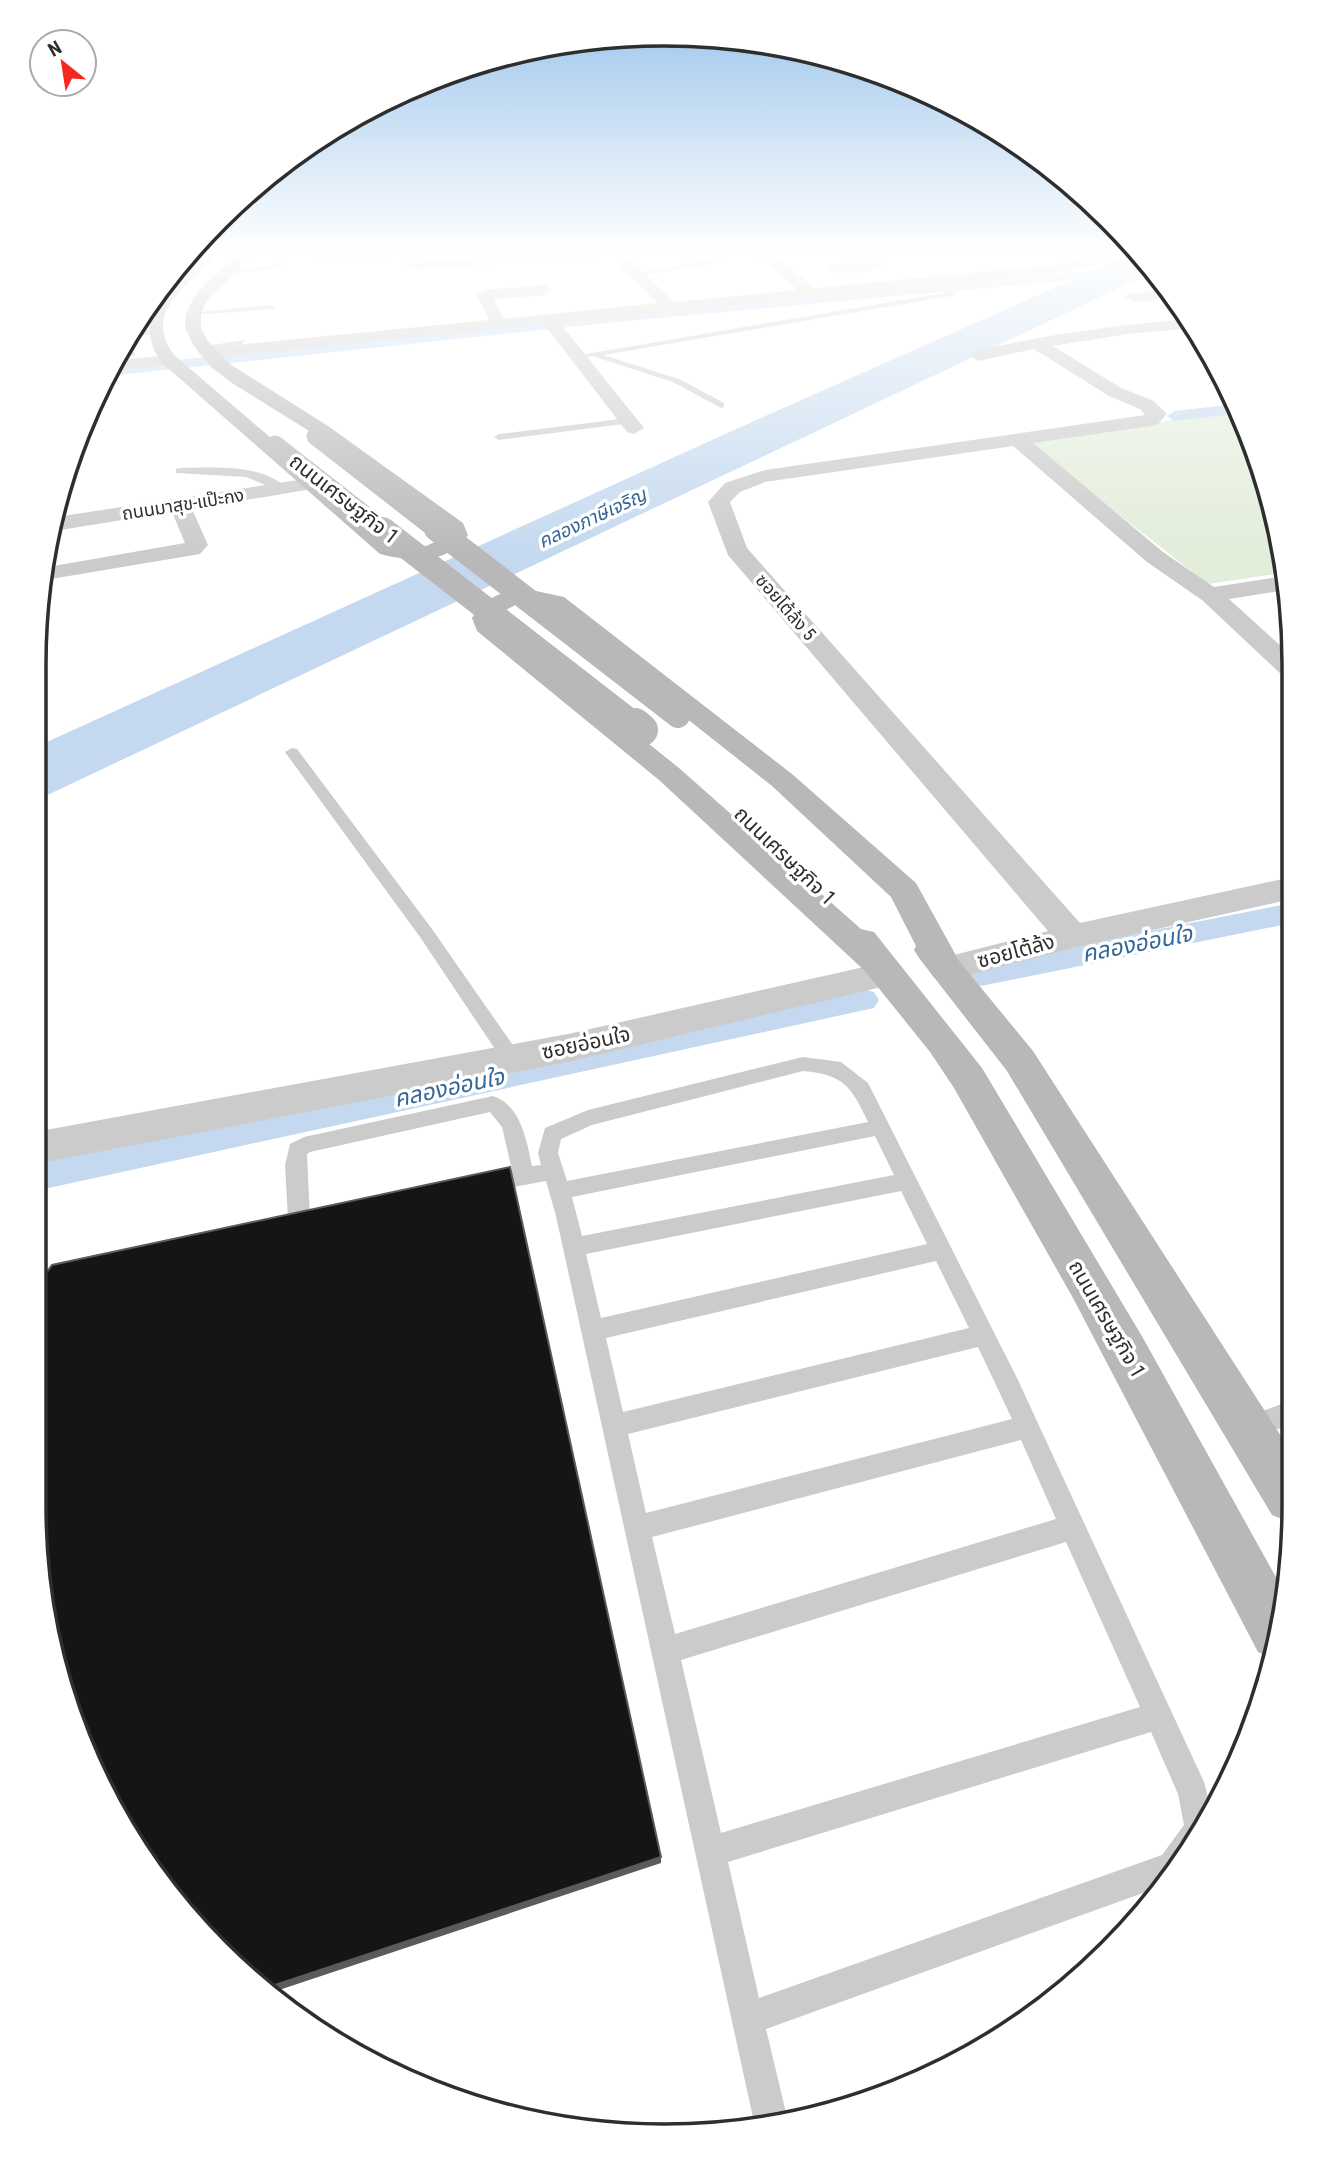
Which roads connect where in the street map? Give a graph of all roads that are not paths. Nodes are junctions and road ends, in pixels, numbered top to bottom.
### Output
1 (166, 353) edge
2 (215, 353) edge
3 (589, 353) edge
4 (990, 353) edge
5 (1053, 353) edge
6 (208, 354) junction
7 (585, 354) junction
8 (978, 356) dead end
9 (174, 365) junction
10 (122, 366) edge
11 (721, 405) dead end
12 (631, 424) joint
13 (499, 437) dead end
14 (868, 439) dead end
15 (1018, 440) junction
16 (906, 456) junction
17 (180, 471) dead end
18 (311, 484) junction
19 (282, 488) junction
20 (180, 505) junction
21 (62, 523) edge
22 (52, 573) edge
23 (1277, 584) edge
24 (1210, 595) junction
25 (1282, 661) edge
26 (660, 723) junction
27 (292, 752) dead end
28 (1282, 890) edge
29 (1072, 936) junction
30 (881, 968) junction
31 (946, 969) junction
32 (512, 1059) junction
33 (881, 1126) junction
34 (46, 1146) edge
35 (523, 1176) junction
36 (556, 1181) junction
37 (908, 1181) junction
38 (470, 1186) edge
39 (325, 1214) edge
40 (299, 1219) junction
41 (274, 1224) edge
42 (573, 1247) junction
43 (942, 1250) junction
44 (592, 1331) junction
45 (984, 1335) junction
46 (1282, 1416) edge
47 (614, 1426) junction
48 (1028, 1427) junction
49 (1249, 1427) junction
50 (1282, 1483) edge
51 (1073, 1527) junction
52 (637, 1528) junction
53 (1272, 1623) edge
54 (665, 1651) junction
55 (1158, 1716) junction
56 (1198, 1818) edge
57 (709, 1852) junction
58 (1164, 1870) edge
59 (747, 2019) junction
60 (769, 2115) edge

1 - 9 main road, ถนนเศรษฐกิจ 1
2 - 6 street
3 - 7 lane
4 - 8 street
5 - 15 street, ซอยโต้ล้ง 5
6 - 18 main road
6 - 26 main road, ถนนเศรษฐกิจ 1, bridge
7 - 11 lane
7 - 12 street
9 - 10 street
9 - 18 main road
9 - 26 main road, ถนนเศรษฐกิจ 1, bridge
12 - 13 lane
14 - 16 street
15 - 16 street, ซอยโต้ล้ง 5
15 - 24 street
16 - 29 street, ซอยโต้ล้ง 5
17 - 19 lane
18 - 19 street, ถนนมาสุข-แป๊ะกง
19 - 20 street, ถนนมาสุข-แป๊ะกง
20 - 21 street, ถนนมาสุข-แป๊ะกง
20 - 22 street
23 - 24 street
24 - 25 street
26 - 30 main road, ถนนเศรษฐกิจ 1
26 - 31 main road, ถนนเศรษฐกิจ 1
27 - 32 lane
28 - 29 street, ซอยโต้ล้ง
29 - 31 street, ซอยโต้ล้ง
30 - 31 main road
30 - 32 street, ซอยอ่อนใจ
30 - 53 main road, ถนนเศรษฐกิจ 1
31 - 49 main road, ถนนเศรษฐกิจ 1
32 - 34 street, ซอยอ่อนใจ
33 - 36 lane
33 - 36 lane
33 - 37 lane
35 - 36 lane
35 - 38 lane
35 - 40 lane
36 - 42 lane
37 - 42 lane
37 - 43 lane
39 - 40 lane
40 - 41 lane
42 - 44 lane
43 - 44 lane
43 - 45 lane
44 - 47 lane
45 - 47 lane
45 - 48 lane
46 - 49 lane
47 - 52 lane
48 - 51 lane
48 - 52 lane
49 - 50 main road, ถนนเศรษฐกิจ 1
51 - 54 lane
51 - 55 lane
52 - 54 lane
54 - 57 lane
55 - 56 lane
55 - 57 lane
57 - 59 lane
58 - 59 lane
59 - 60 lane

